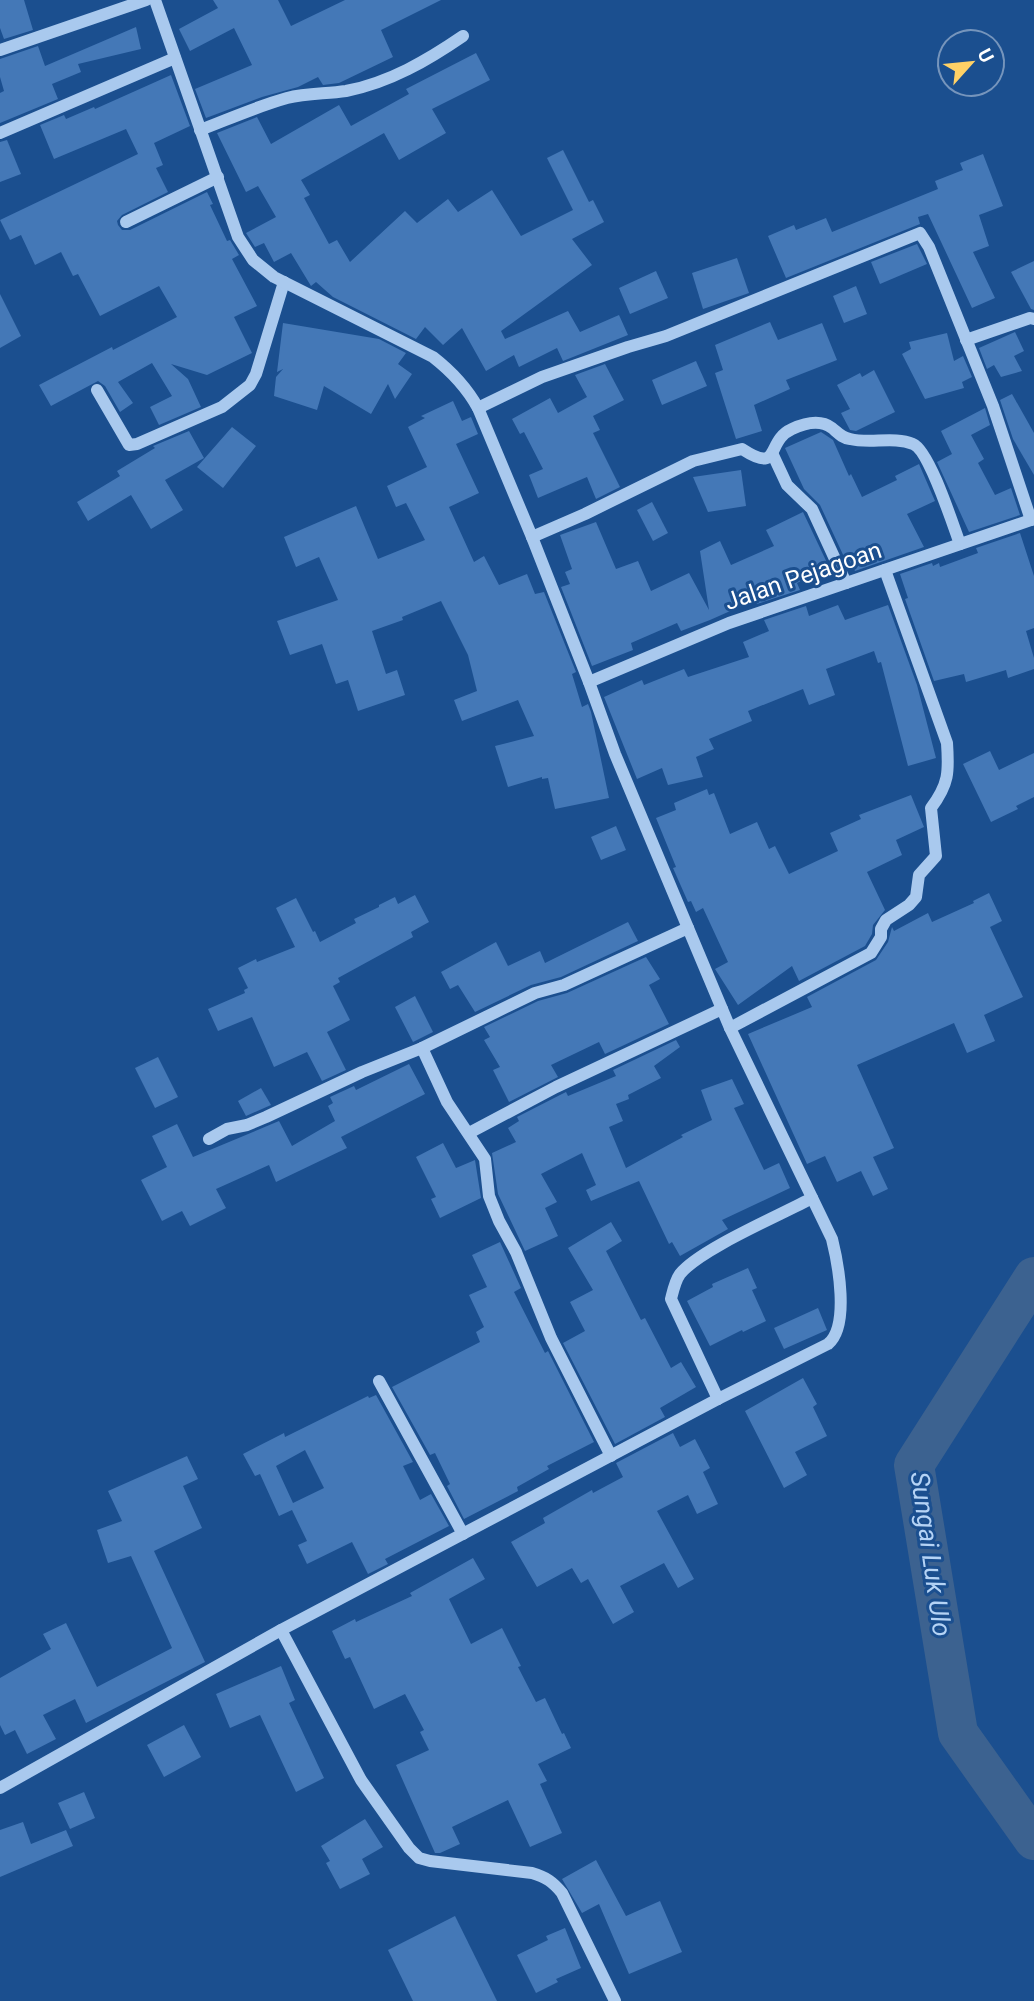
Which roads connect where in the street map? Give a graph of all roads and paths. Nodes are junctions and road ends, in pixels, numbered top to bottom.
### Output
1 (146, 0) edge
2 (155, 0) edge
3 (463, 36) dead end
4 (0, 50) edge
5 (175, 58) junction
6 (201, 130) junction
7 (0, 133) edge
8 (218, 177) junction
9 (126, 222) dead end
10 (284, 282) junction
11 (1034, 319) edge
12 (966, 340) junction
13 (97, 390) dead end
14 (478, 408) junction
15 (773, 455) junction
16 (1033, 519) edge
17 (532, 537) junction
18 (960, 544) junction
19 (885, 570) junction
20 (846, 583) junction
21 (589, 682) junction
22 (688, 928) junction
23 (722, 1009) junction
24 (730, 1028) junction
25 (422, 1048) junction
26 (468, 1133) junction
27 (209, 1139) dead end
28 (812, 1198) junction
29 (379, 1381) dead end
30 (718, 1399) junction
31 (611, 1456) junction
32 (463, 1534) junction
33 (281, 1630) junction
34 (0, 1788) edge
35 (615, 2001) edge

1 - 4 street
2 - 5 street
3 - 6 street
5 - 6 street
5 - 7 street
6 - 8 street
8 - 9 street
8 - 10 street
10 - 13 street
10 - 14 street
11 - 12 street
12 - 14 street
12 - 16 street
14 - 17 street
15 - 17 street
15 - 18 street
15 - 20 street
16 - 18 street, Jalan Pejagoan
17 - 21 street
18 - 19 street, Jalan Pejagoan
19 - 20 street, Jalan Pejagoan
19 - 24 street
20 - 21 street, Jalan Pejagoan
21 - 22 street
22 - 23 street
22 - 25 street
23 - 24 street
23 - 26 street
24 - 28 street
25 - 26 street
25 - 27 street
26 - 31 street
28 - 30 street
28 - 30 street
29 - 32 street
30 - 31 street
31 - 32 street
32 - 33 street
33 - 34 street
33 - 35 street

